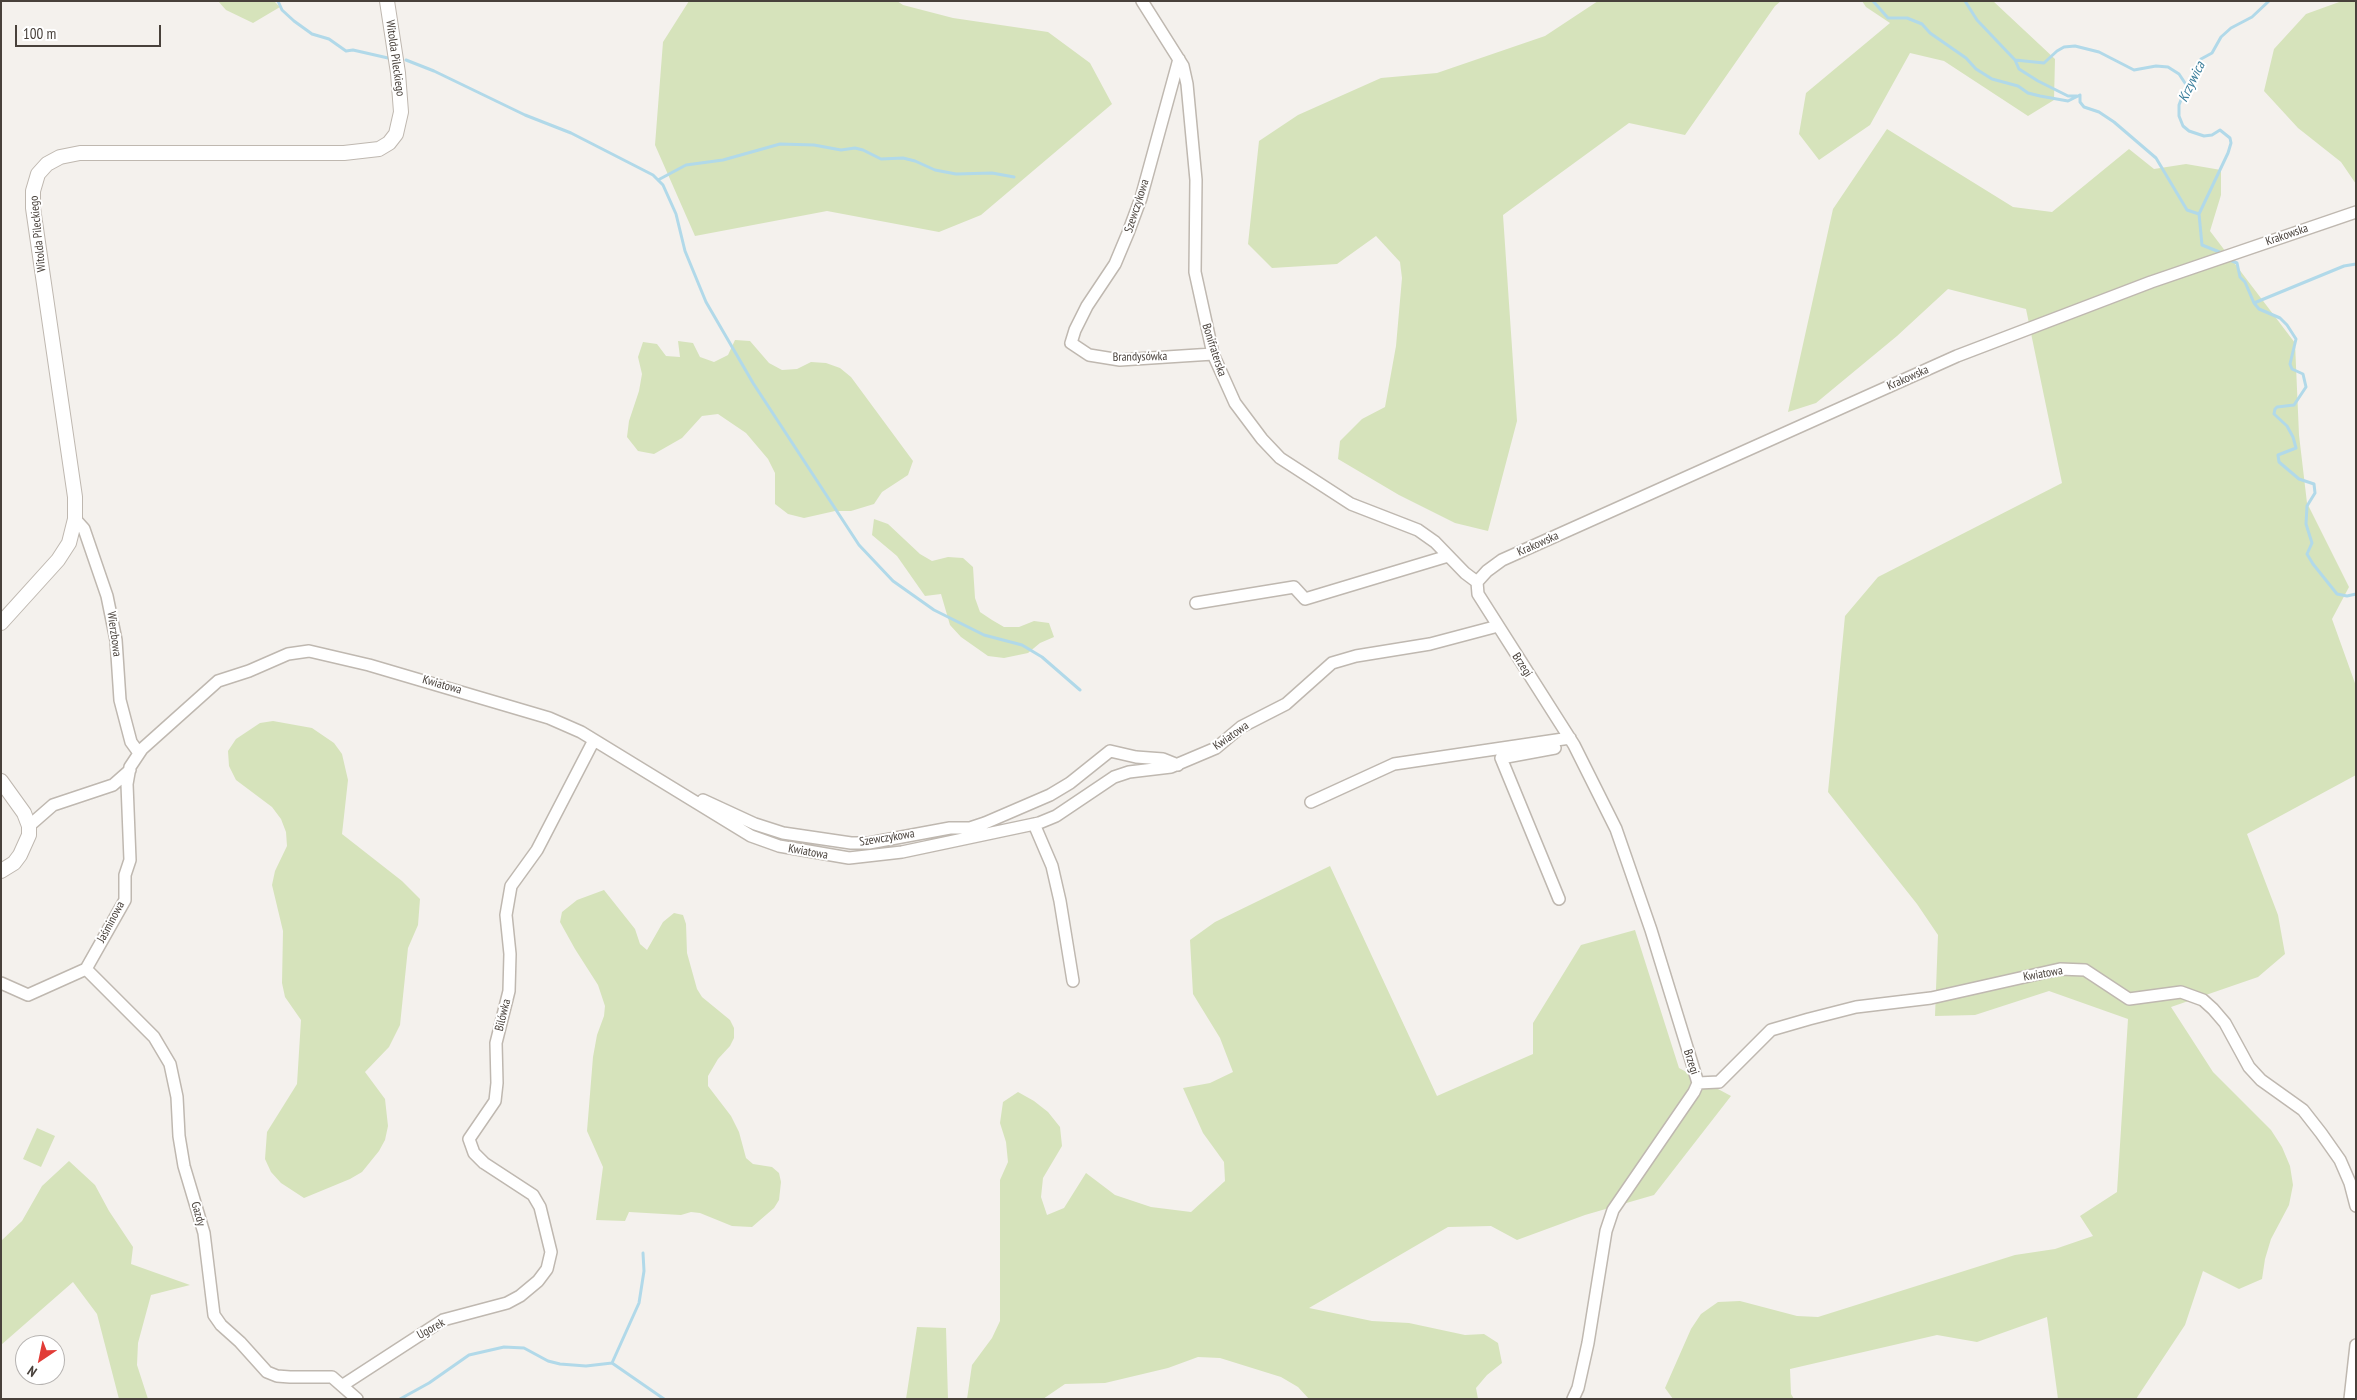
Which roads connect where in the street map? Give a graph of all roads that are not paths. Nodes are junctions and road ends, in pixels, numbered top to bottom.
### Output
1 (387, 1) edge
2 (1142, 1) edge
3 (1179, 59) junction
4 (2356, 212) edge
5 (1072, 343) joint
6 (1213, 354) junction
7 (75, 520) junction
8 (1448, 556) junction
9 (1477, 582) junction
10 (1196, 603) dead end
11 (1, 623) edge
12 (1498, 626) junction
13 (594, 740) junction
14 (1572, 742) junction
15 (139, 753) junction
16 (1178, 765) junction
17 (130, 770) junction
18 (656, 778) junction
19 (1, 781) edge
20 (1310, 802) dead end
21 (1034, 824) junction
22 (29, 826) junction
23 (1, 871) edge
24 (1559, 899) dead end
25 (86, 969) junction
26 (1072, 981) dead end
27 (1, 983) edge
28 (1698, 1083) junction
29 (2356, 1206) edge
30 (547, 1269) joint
31 (2356, 1345) edge
32 (343, 1385) junction
33 (357, 1399) edge
34 (1573, 1399) edge
35 (2350, 1399) edge

1 - 7 street, Witolda Pileckiego
2 - 3 street, Bonifraterska
3 - 5 street, Szewczykowa
3 - 6 street, Bonifraterska
4 - 9 street, Krakowska
5 - 6 street, Brandysówka
6 - 8 street, Bonifraterska
7 - 11 street, Witolda Pileckiego
7 - 15 street, Wierzbowa
8 - 9 street, Bonifraterska
8 - 10 street
9 - 12 street, Brzegi
12 - 14 street, Brzegi
12 - 16 street, Kwiatowa
13 - 15 street, Kwiatowa
13 - 18 street, Kwiatowa
13 - 30 street, Bilówka
14 - 20 street
14 - 24 street
14 - 28 street, Brzegi
15 - 17 street, Jaśminowa
16 - 18 street, Szewczykowa
16 - 21 street, Kwiatowa
17 - 22 street
17 - 25 street, Jaśminowa
18 - 21 street, Kwiatowa
19 - 22 street
21 - 26 street
22 - 23 street
25 - 27 street
25 - 32 street, Gazdy
28 - 29 street, Kwiatowa
28 - 34 street, Brzegi
30 - 32 street, Ugorek
31 - 35 street
32 - 33 street, Gazdy

